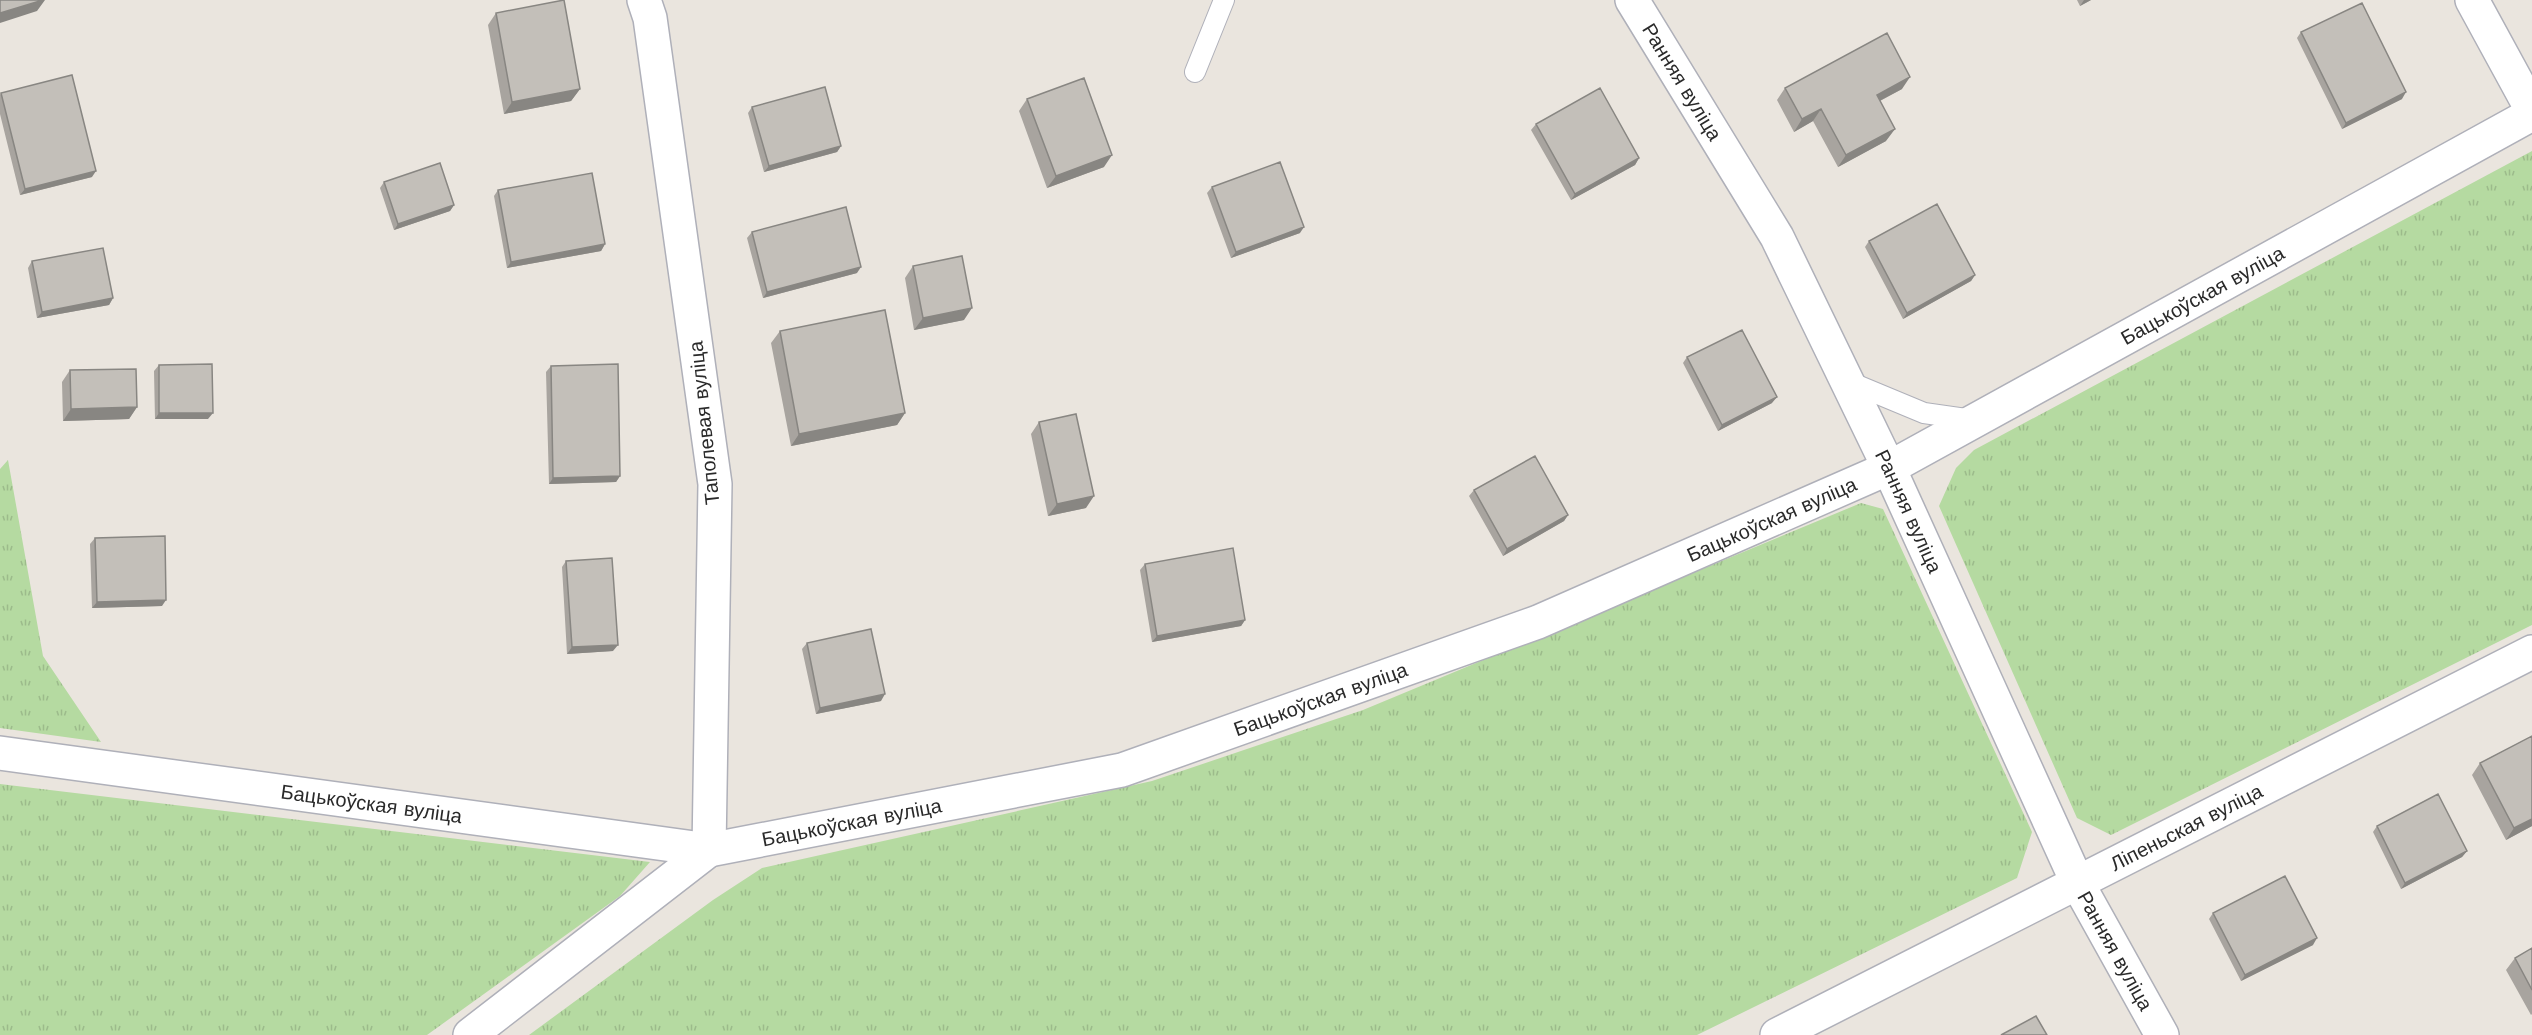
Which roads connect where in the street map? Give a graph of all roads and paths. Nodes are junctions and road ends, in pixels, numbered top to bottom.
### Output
1 (644, 0) edge
2 (1224, 0) edge
3 (1632, 0) edge
4 (2472, 0) edge
5 (1195, 72) dead end
6 (2532, 112) edge
7 (1847, 381) junction
8 (1975, 421) junction
9 (1889, 468) junction
10 (2532, 652) edge
11 (0, 753) edge
12 (709, 850) junction
13 (2078, 884) junction
14 (470, 1035) edge
15 (1777, 1035) edge
16 (2162, 1035) edge

1 - 12 street, Таполевая вуліца
2 - 5 lane
3 - 7 street, Ранняя вуліца
4 - 6 street
6 - 8 street, Бацькоўская вуліца
7 - 8 lane
7 - 9 street, Ранняя вуліца
8 - 9 street, Бацькоўская вуліца
9 - 12 street, Бацькоўская вуліца
9 - 13 street, Ранняя вуліца
10 - 13 street, Ліпеньская вуліца
11 - 12 street, Бацькоўская вуліца
12 - 14 street
13 - 15 street, Ліпеньская вуліца
13 - 16 street, Ранняя вуліца

